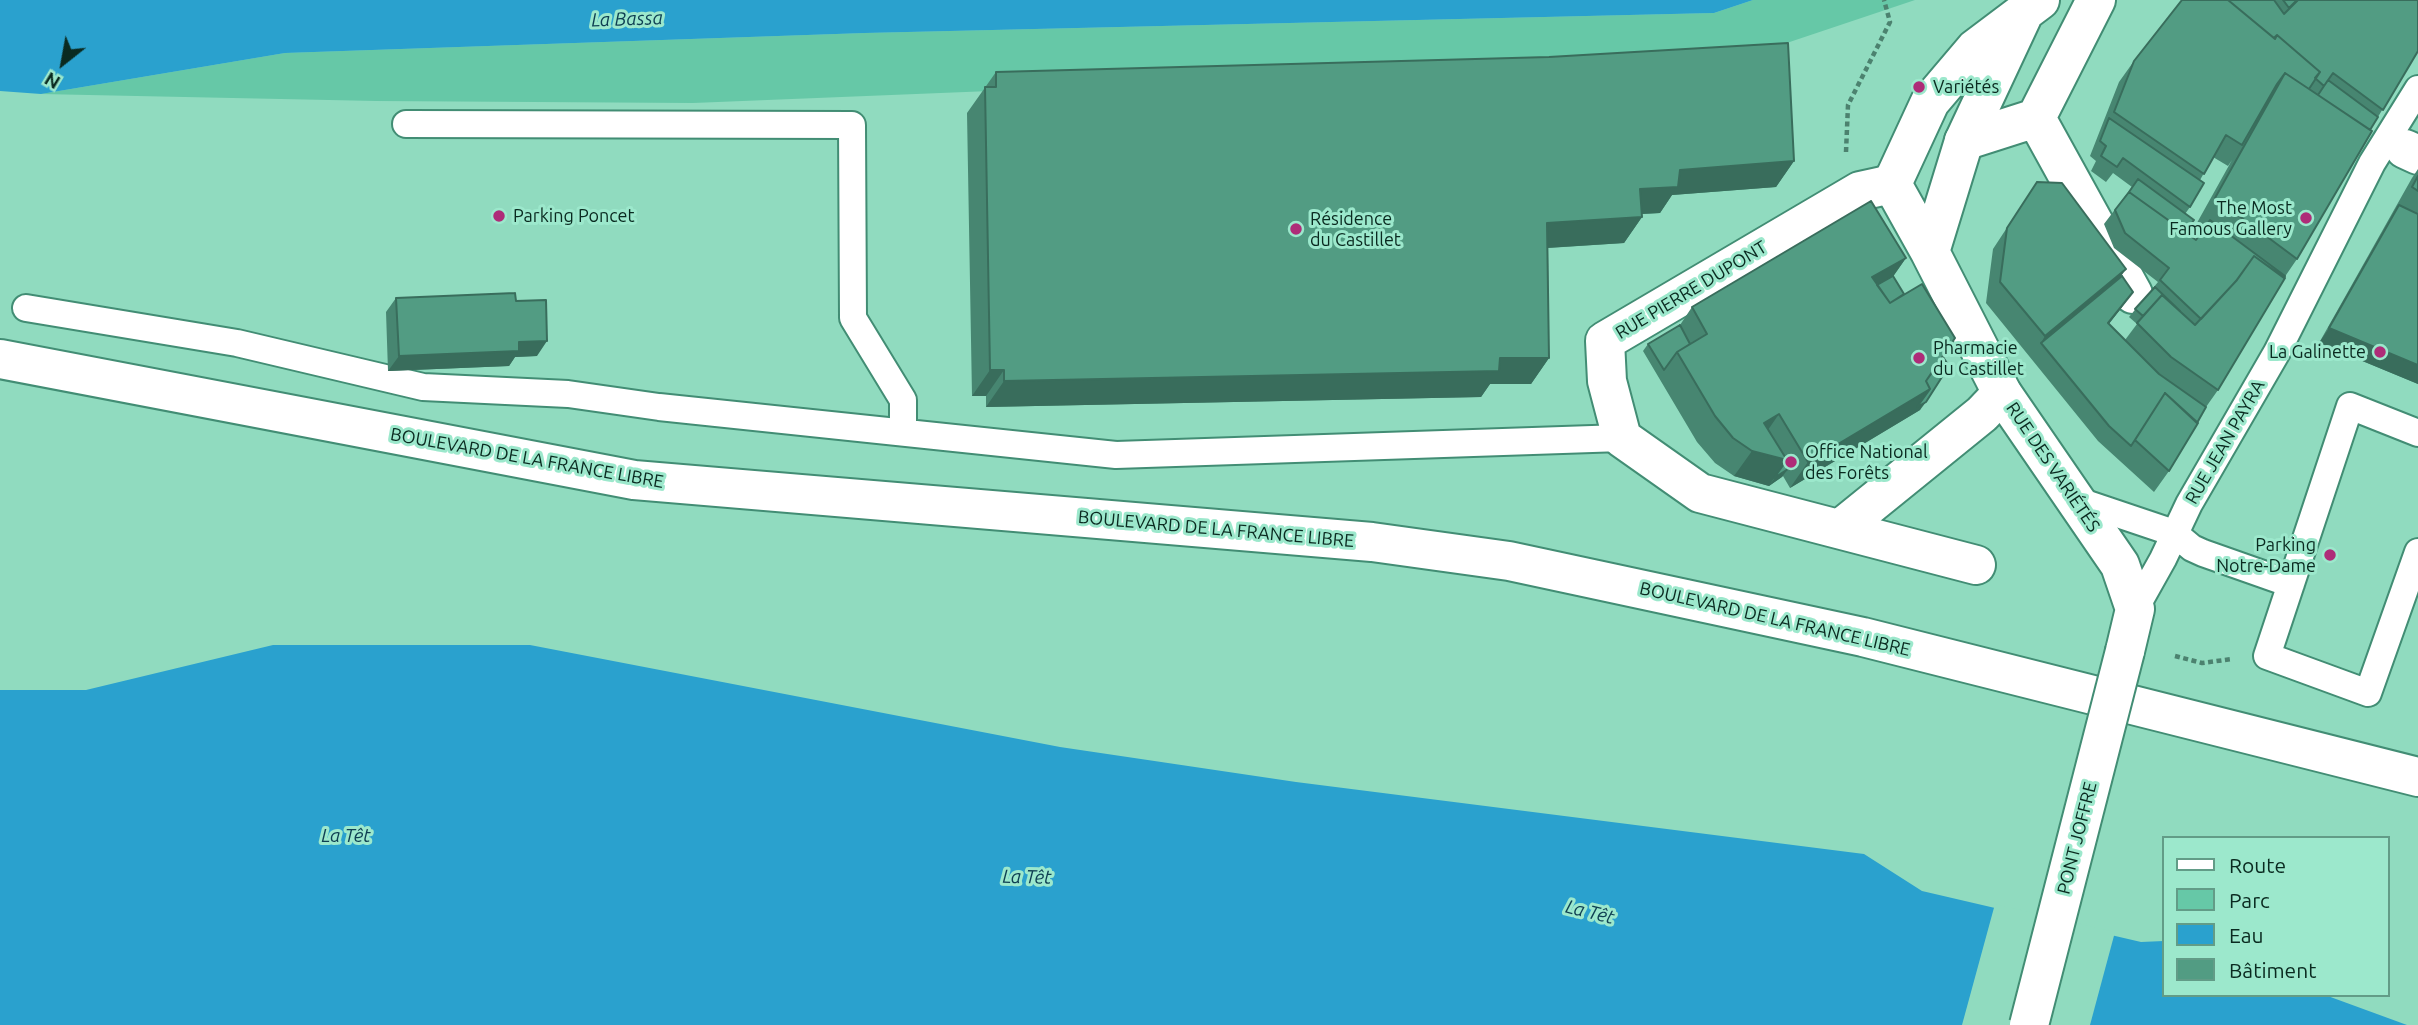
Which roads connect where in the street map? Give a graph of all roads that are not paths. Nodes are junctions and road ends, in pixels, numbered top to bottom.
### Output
1 (2096, 0) edge
2 (2032, 6) edge
3 (2418, 89) edge
4 (2036, 118) junction
5 (407, 124) dead end
6 (1964, 141) junction
7 (1876, 187) junction
8 (1930, 252) junction
9 (2133, 294) edge
10 (26, 308) dead end
11 (0, 359) edge
12 (2002, 393) junction
13 (903, 432) junction
14 (2418, 433) edge
15 (1622, 438) junction
16 (2076, 500) junction
17 (1840, 529) junction
18 (2183, 541) junction
19 (2418, 552) edge
20 (2163, 559) junction
21 (1976, 565) dead end
22 (2120, 565) junction
23 (2291, 584) junction
24 (2136, 609) junction
25 (2125, 651) joint
26 (2418, 777) edge
27 (2029, 1025) edge

1 - 4 main road
2 - 6 main road
2 - 7 main road
3 - 18 lane, RUE JEAN PAYRA
4 - 6 main road
4 - 9 main road
5 - 13 lane
6 - 8 main road
7 - 8 main road, RUE DES VARIÉTÉS
7 - 15 main road, RUE PIERRE DUPONT
8 - 12 main road, RUE DES VARIÉTÉS
10 - 13 lane
11 - 26 main road, BOULEVARD DE LA FRANCE LIBRE
12 - 16 main road, RUE DES VARIÉTÉS
12 - 17 main road
13 - 15 lane
14 - 23 lane
15 - 17 main road
16 - 18 lane
16 - 22 main road, RUE DES VARIÉTÉS
17 - 21 main road
18 - 20 lane, RUE JEAN PAYRA
18 - 23 lane
19 - 23 lane
20 - 22 lane
20 - 24 lane, RUE JEAN PAYRA
22 - 24 main road, RUE DES VARIÉTÉS
24 - 25 main road, RUE JEAN PAYRA
25 - 27 main road, PONT JOFFRE, bridge

